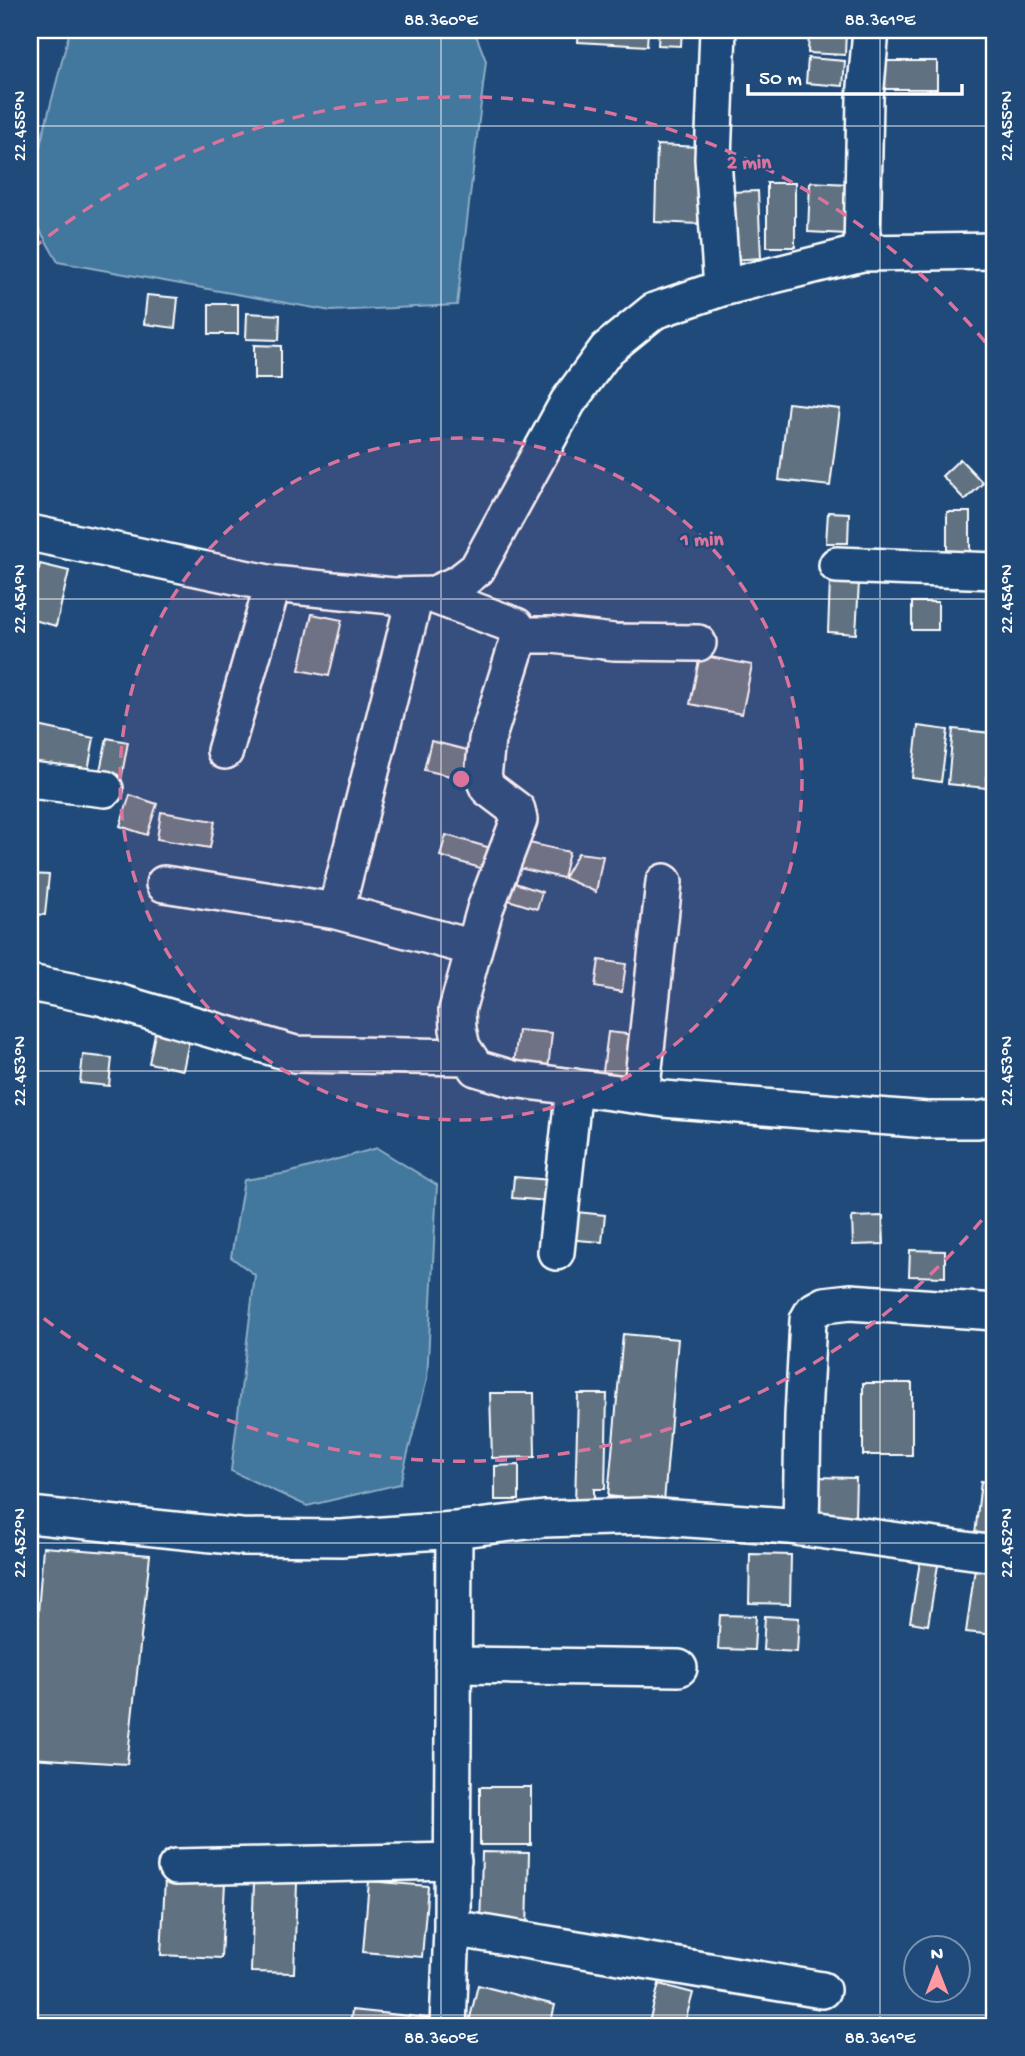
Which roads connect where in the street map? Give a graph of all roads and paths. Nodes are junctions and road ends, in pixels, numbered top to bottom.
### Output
1 (719, 30) edge
2 (871, 30) edge
3 (995, 251) edge
4 (862, 253) junction
5 (722, 288) junction
6 (30, 533) edge
7 (836, 565) dead end
8 (995, 572) edge
9 (273, 584) junction
10 (424, 596) junction
11 (520, 635) junction
12 (698, 643) dead end
13 (225, 751) dead end
14 (30, 780) edge
15 (105, 789) dead end
16 (664, 882) dead end
17 (164, 884) dead end
18 (336, 911) junction
19 (474, 948) junction
20 (30, 983) edge
21 (467, 1057) junction
22 (575, 1087) junction
23 (641, 1097) junction
24 (995, 1117) edge
25 (556, 1252) dead end
26 (995, 1312) edge
27 (30, 1515) edge
28 (802, 1528) junction
29 (454, 1531) junction
30 (995, 1554) edge
31 (453, 1665) junction
32 (678, 1668) dead end
33 (453, 1861) junction
34 (176, 1867) dead end
35 (452, 1928) junction
36 (822, 1990) dead end
37 (448, 2026) edge

1 - 5 street
2 - 4 street
3 - 4 street
4 - 5 street
5 - 10 street
6 - 9 street
7 - 8 street
9 - 10 street
9 - 13 street
10 - 11 street
10 - 18 street
11 - 12 street
11 - 19 street
14 - 15 street
16 - 23 street
17 - 18 street
18 - 19 street
19 - 21 street
20 - 21 street
21 - 22 street
22 - 23 street
22 - 25 street
23 - 24 street
26 - 28 street
27 - 29 street
28 - 29 street
28 - 30 street
29 - 31 street
31 - 32 street
31 - 33 street
33 - 34 street
33 - 35 street
35 - 36 street
35 - 37 street

